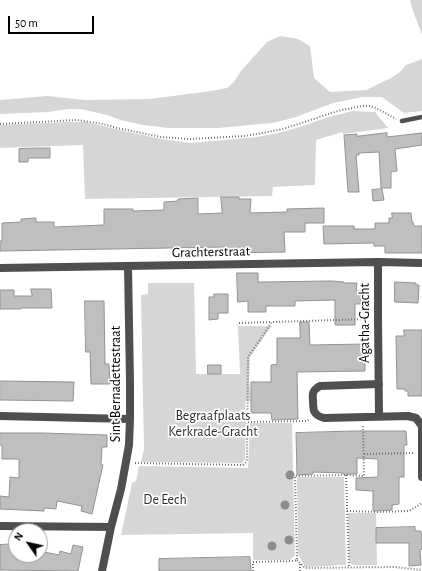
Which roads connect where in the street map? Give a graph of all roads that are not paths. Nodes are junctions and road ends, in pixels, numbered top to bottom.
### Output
1 (422, 117) edge
2 (402, 121) road end
3 (378, 262) junction
4 (422, 263) edge
5 (128, 266) junction
6 (0, 268) edge
7 (379, 384) junction
8 (0, 416) edge
9 (379, 416) junction
10 (130, 419) junction
11 (422, 453) edge
12 (422, 476) edge
13 (0, 526) edge
14 (111, 528) junction
15 (102, 571) edge

1 - 2 lane
3 - 4 street, Grachterstraat
3 - 5 street, Grachterstraat
3 - 7 street, Agatha-Gracht
5 - 6 street, Grachterstraat
5 - 10 street, Sint Bernadettestraat
7 - 9 street, Agatha-Gracht
7 - 9 street, Agatha-Gracht
8 - 10 street
9 - 11 street
10 - 14 street, Sint Bernadettestraat
11 - 12 street
13 - 14 street
14 - 15 street, Sint Bernadettestraat

